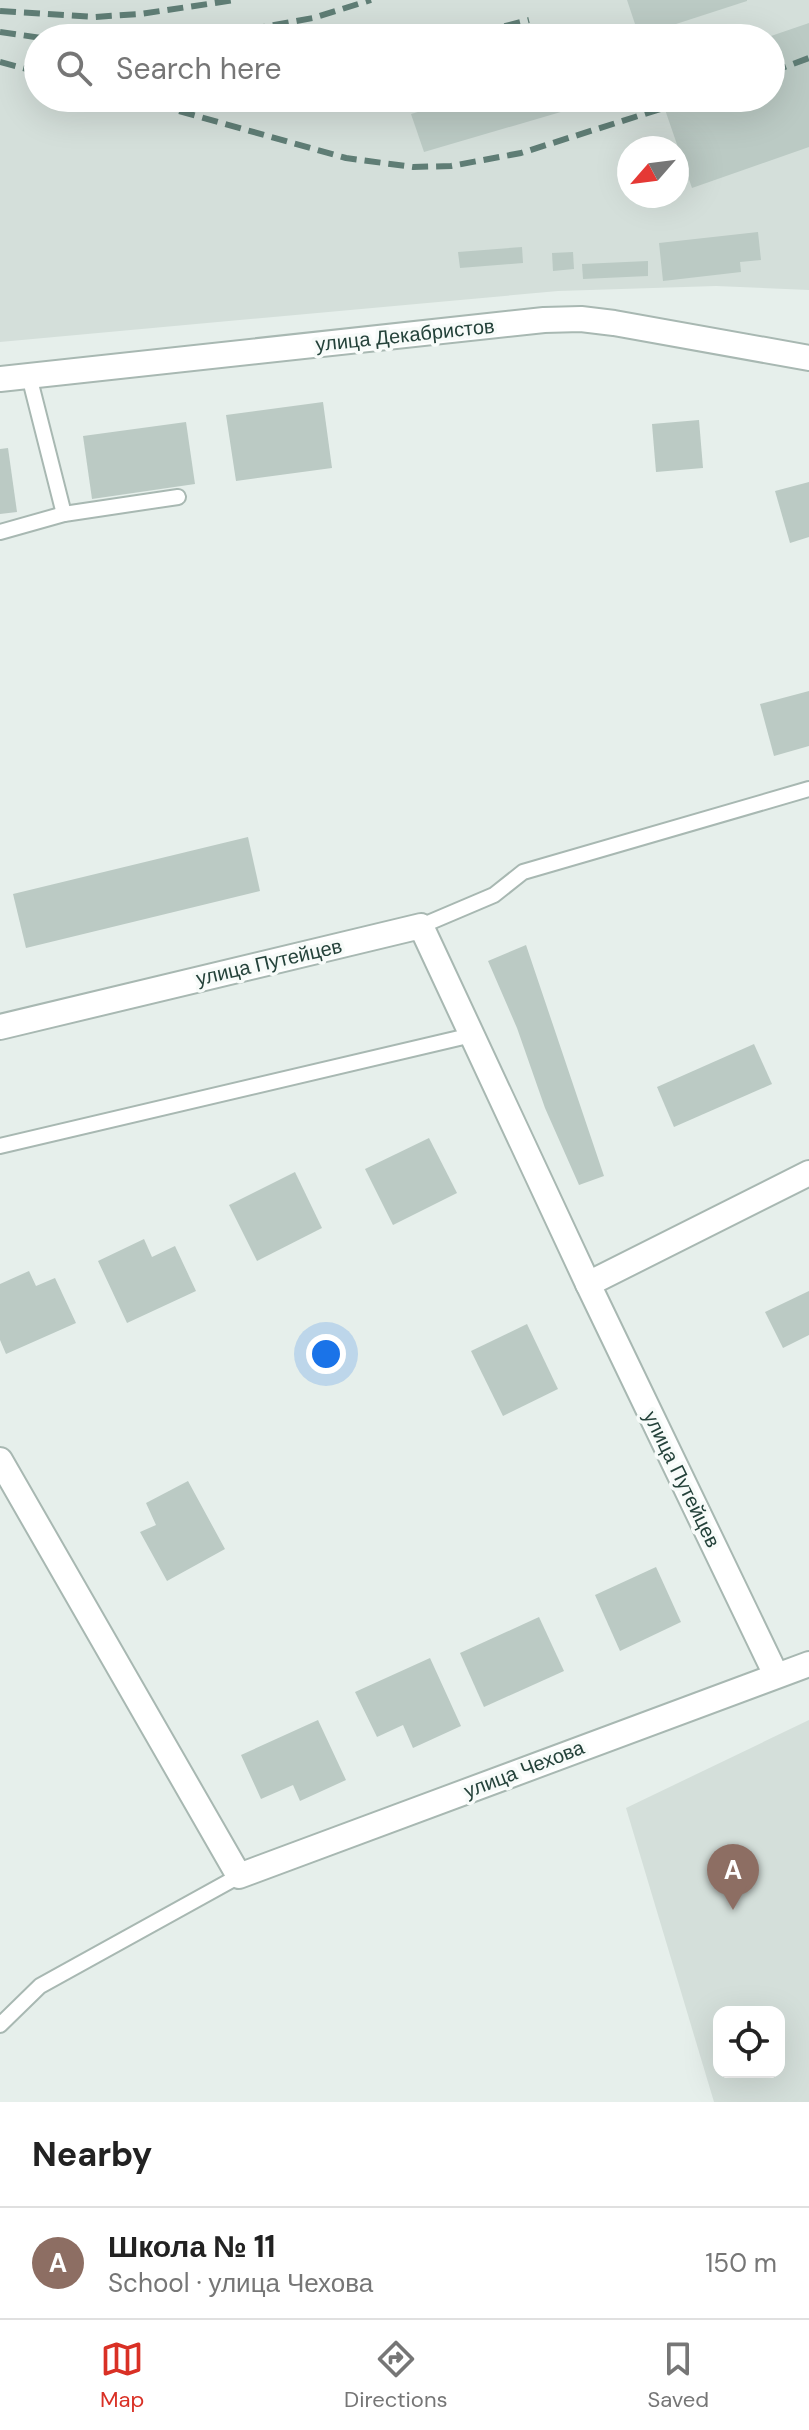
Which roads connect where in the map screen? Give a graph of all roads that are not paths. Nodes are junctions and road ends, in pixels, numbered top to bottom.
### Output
1 (809, 358) edge
2 (29, 376) junction
3 (0, 379) edge
4 (178, 497) dead end
5 (64, 514) junction
6 (0, 532) edge
7 (809, 789) edge
8 (421, 926) junction
9 (0, 1027) edge
10 (472, 1035) junction
11 (0, 1146) edge
12 (809, 1173) edge
13 (588, 1284) junction
14 (0, 1460) edge
15 (809, 1664) edge
16 (776, 1675) junction
17 (239, 1876) junction
18 (0, 2025) edge

1 - 2 street, улица Декабристов
2 - 3 street, улица Декабристов
2 - 5 lane
4 - 5 lane
5 - 6 lane
7 - 8 lane
8 - 9 street, улица Путейцев
8 - 10 street, улица Путейцев
10 - 11 lane
10 - 13 street, улица Путейцев
12 - 13 street
13 - 16 street, улица Путейцев
14 - 17 street
15 - 16 street, улица Чехова
16 - 17 street, улица Чехова
17 - 18 lane

